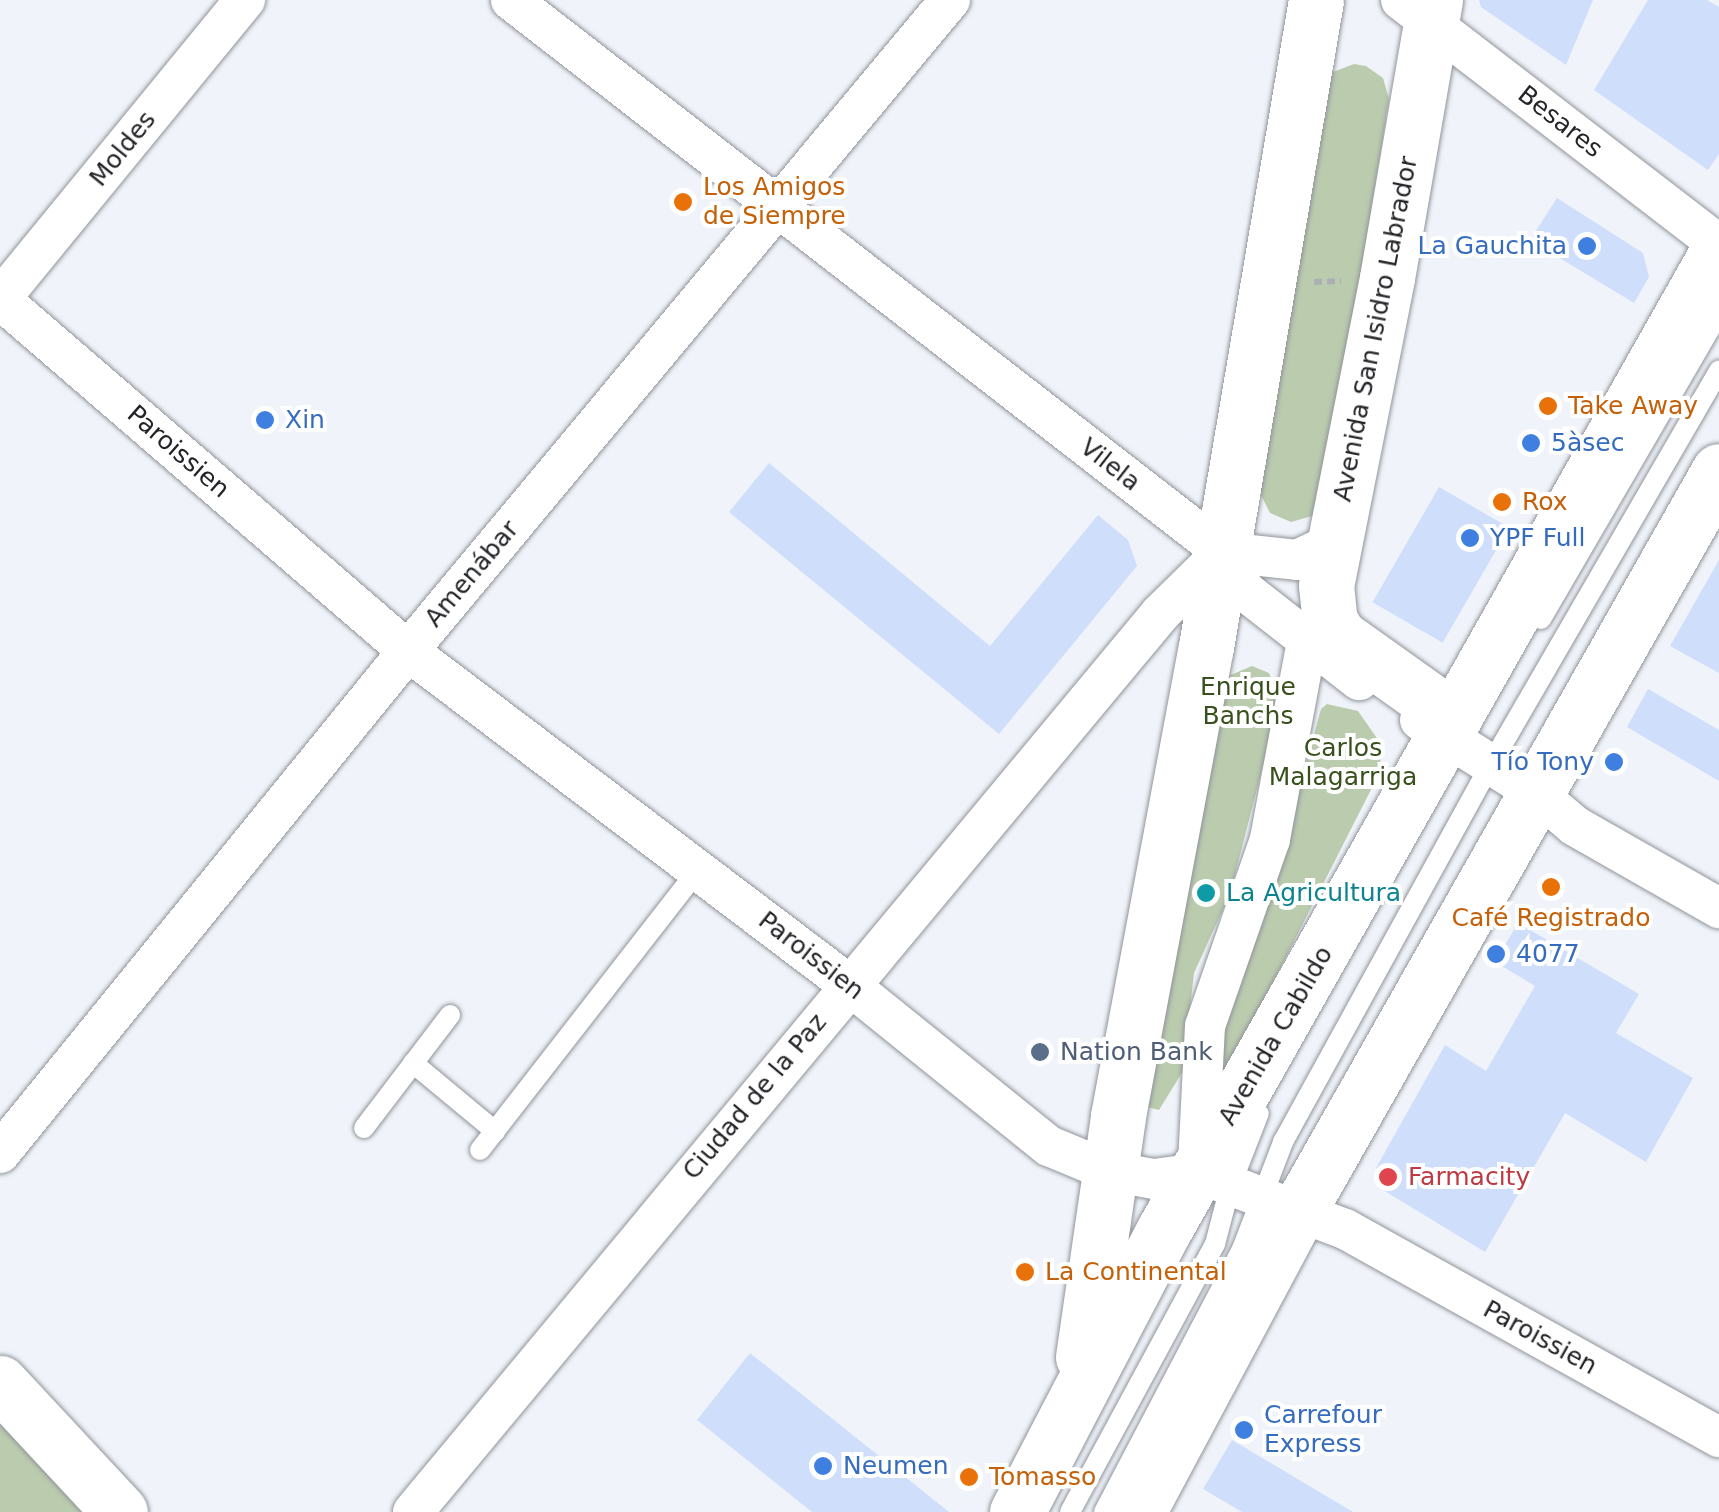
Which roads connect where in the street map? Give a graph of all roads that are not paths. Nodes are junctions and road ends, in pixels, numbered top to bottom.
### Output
1 (245, 0) edge
2 (510, 0) edge
3 (950, 0) edge
4 (1316, 0) edge
5 (1423, 8) edge
6 (778, 207) junction
7 (1719, 247) edge
8 (0, 299) edge
9 (1719, 312) edge
10 (1719, 370) edge
11 (1719, 470) edge
12 (1335, 542) junction
13 (1223, 552) junction
14 (1307, 642) junction
15 (1527, 644) dead end
16 (408, 651) junction
17 (1475, 751) junction
18 (698, 870) junction
19 (1719, 908) edge
20 (848, 984) junction
21 (450, 1015) dead end
22 (413, 1063) junction
23 (1273, 1089) dead end
24 (364, 1128) dead end
25 (494, 1131) junction
26 (480, 1150) dead end
27 (0, 1152) edge
28 (1110, 1172) junction
29 (1247, 1193) junction
30 (0, 1383) edge
31 (1078, 1394) junction
32 (1719, 1437) edge
33 (120, 1512) edge
34 (413, 1512) edge
35 (1017, 1512) edge
36 (1070, 1512) edge
37 (1104, 1512) edge
38 (1138, 1512) edge

1 - 8 street, Moldes
2 - 6 street, Vilela
3 - 6 street, Amenábar
4 - 13 main road
5 - 7 street, Besares
5 - 12 main road, Avenida San Isidro Labrador
6 - 13 street, Vilela
6 - 16 street, Amenábar
7 - 17 main road, Avenida Cabildo
8 - 16 street, Paroissien
9 - 15 lane
10 - 17 lane
11 - 17 main road, Avenida Cabildo
12 - 13 street
12 - 17 main road, Vilela
13 - 14 street, Vilela
13 - 20 street, Ciudad de la Paz
13 - 28 main road
14 - 17 street, Vilela
14 - 29 street
16 - 18 street, Paroissien
16 - 27 street, Amenábar
17 - 19 street, Vilela
17 - 29 main road, Avenida Cabildo
17 - 29 main road, Avenida Cabildo
18 - 20 street, Paroissien
18 - 25 lane
20 - 28 street, Paroissien
20 - 34 street, Ciudad de la Paz
21 - 22 lane
22 - 24 lane
22 - 25 lane
23 - 29 lane
25 - 26 lane
28 - 29 street, Paroissien
28 - 31 main road
29 - 31 main road, Avenida Cabildo
29 - 32 street, Paroissien
29 - 36 lane
29 - 37 lane
29 - 38 main road, Avenida Cabildo
30 - 33 main road
31 - 35 main road, Avenida Cabildo

